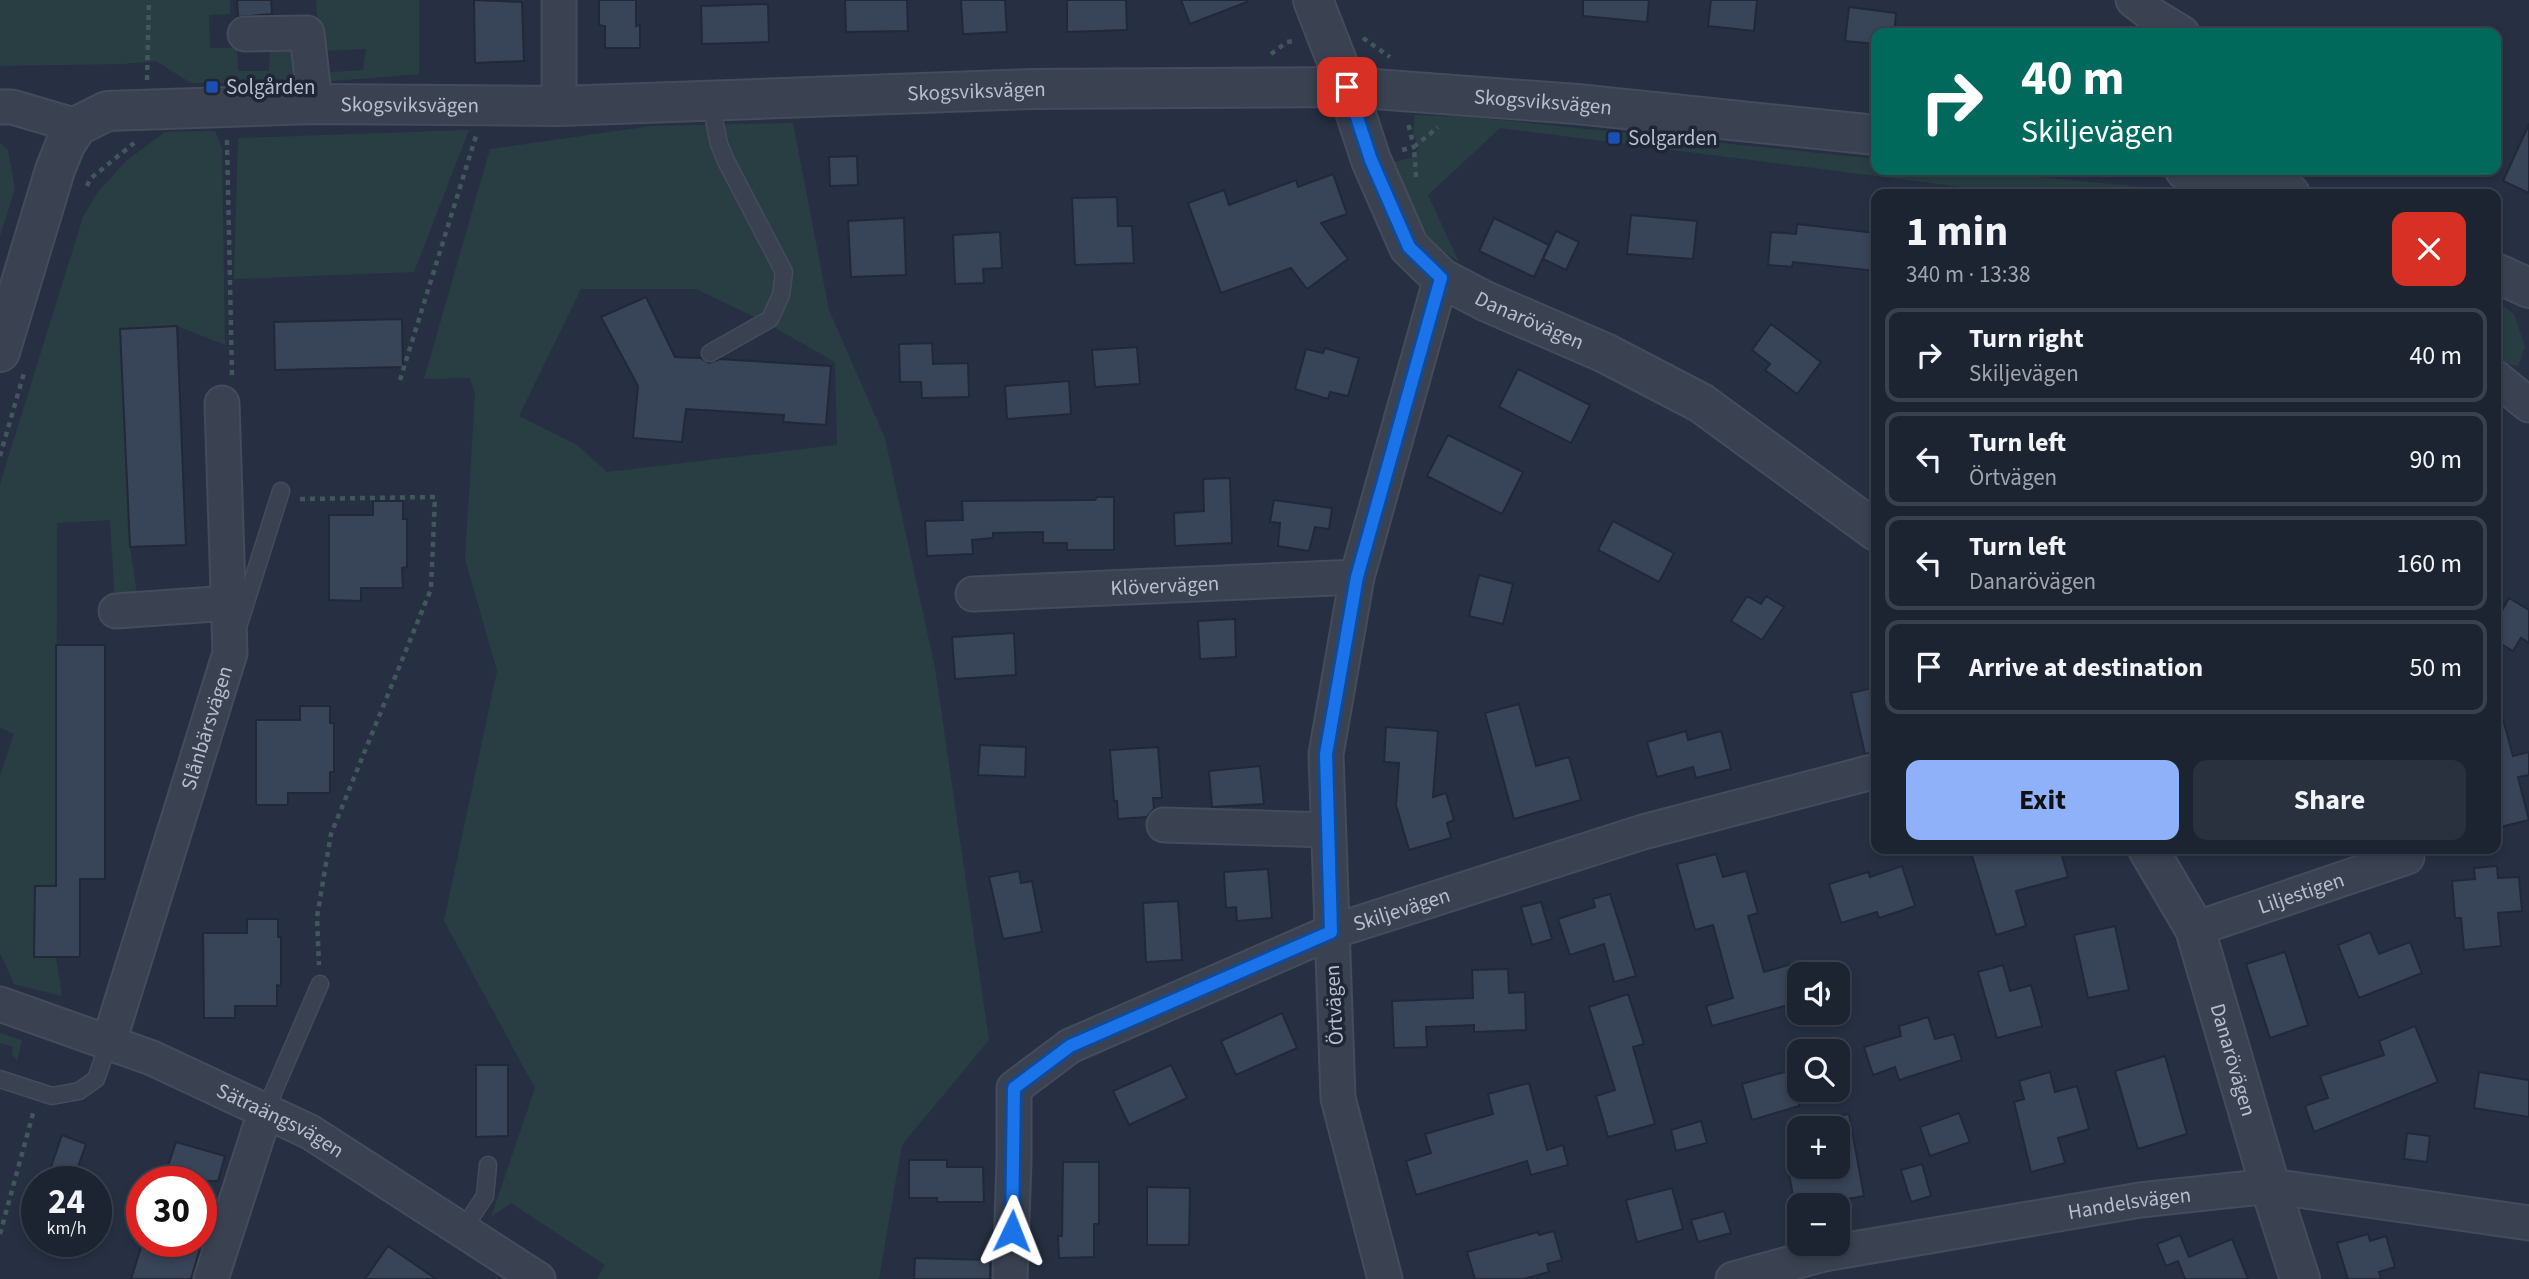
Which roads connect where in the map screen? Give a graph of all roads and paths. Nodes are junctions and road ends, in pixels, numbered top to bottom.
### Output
1 (149, 0) edge
2 (559, 0) edge
3 (1313, 0) edge
4 (2133, 0) edge
5 (2174, 28) edge
6 (245, 34) dead end
7 (1347, 87) junction
8 (710, 100) junction
9 (315, 104) junction
10 (559, 106) junction
11 (0, 107) edge
12 (227, 107) junction
13 (146, 109) junction
14 (1448, 122) dead end
15 (480, 123) dead end
16 (77, 126) junction
17 (1871, 134) edge
18 (2218, 175) edge
19 (1418, 184) dead end
20 (2278, 184) edge
21 (85, 190) dead end
22 (2501, 275) edge
23 (1441, 278) junction
24 (2529, 288) edge
25 (710, 353) dead end
26 (13, 358) edge
27 (400, 380) dead end
28 (2501, 382) edge
29 (222, 403) joint
30 (2529, 405) edge
31 (0, 456) edge
32 (280, 495) joint
33 (1871, 527) edge
34 (1357, 577) junction
35 (973, 594) dead end
36 (229, 603) junction
37 (116, 611) dead end
38 (230, 653) junction
39 (1871, 772) edge
40 (1164, 825) dead end
41 (1328, 830) junction
42 (2151, 854) edge
43 (2407, 857) dead end
44 (2195, 929) junction
45 (1331, 932) junction
46 (320, 984) joint
47 (0, 1004) edge
48 (109, 1042) junction
49 (0, 1079) edge
50 (39, 1092) junction
51 (266, 1109) junction
52 (488, 1166) dead end
53 (2270, 1186) junction
54 (2529, 1223) edge
55 (463, 1228) junction
56 (0, 1234) edge
57 (1826, 1267) edge
58 (211, 1279) edge
59 (538, 1279) edge
60 (1010, 1279) edge
61 (1385, 1279) edge
62 (1733, 1279) edge
63 (2300, 1279) edge

1 - 13 path
2 - 10 street
3 - 7 street, Danarövägen
4 - 5 street
6 - 9 street
7 - 8 street, Skogsviksvägen
7 - 17 street, Skogsviksvägen
7 - 23 street, Danarövägen
8 - 10 street, Skogsviksvägen
8 - 25 lane
9 - 10 street, Skogsviksvägen
9 - 12 street, Skogsviksvägen
11 - 16 street
12 - 13 street, Skogsviksvägen
12 - 29 path
13 - 16 street, Skogsviksvägen
13 - 21 path
14 - 19 path
15 - 27 path
16 - 26 street
18 - 20 street
22 - 24 street
23 - 33 street, Danarövägen
23 - 34 street, Örtvägen
26 - 31 path
28 - 30 street
29 - 36 street, Slånbärsvägen
32 - 38 lane
32 - 46 path
34 - 35 street, Klövervägen
34 - 41 street, Örtvägen
36 - 37 street
36 - 38 street, Slånbärsvägen
38 - 48 street, Slånbärsvägen
39 - 45 street, Skiljevägen
40 - 41 street
41 - 45 street, Örtvägen
42 - 44 street, Danarövägen
43 - 44 street, Liljestigen
44 - 53 street, Danarövägen
45 - 60 street, Skiljevägen
45 - 61 street, Örtvägen
46 - 51 lane
47 - 48 street, Sätraängsvägen
48 - 50 lane
48 - 51 street, Sätraängsvägen
49 - 50 lane
50 - 56 path
51 - 55 street, Sätraängsvägen
51 - 58 street
52 - 55 lane
53 - 54 street, Handelsvägen
53 - 57 street, Handelsvägen
53 - 63 street, Danarövägen
55 - 59 street, Sätraängsvägen
57 - 62 street, Handelsvägen

